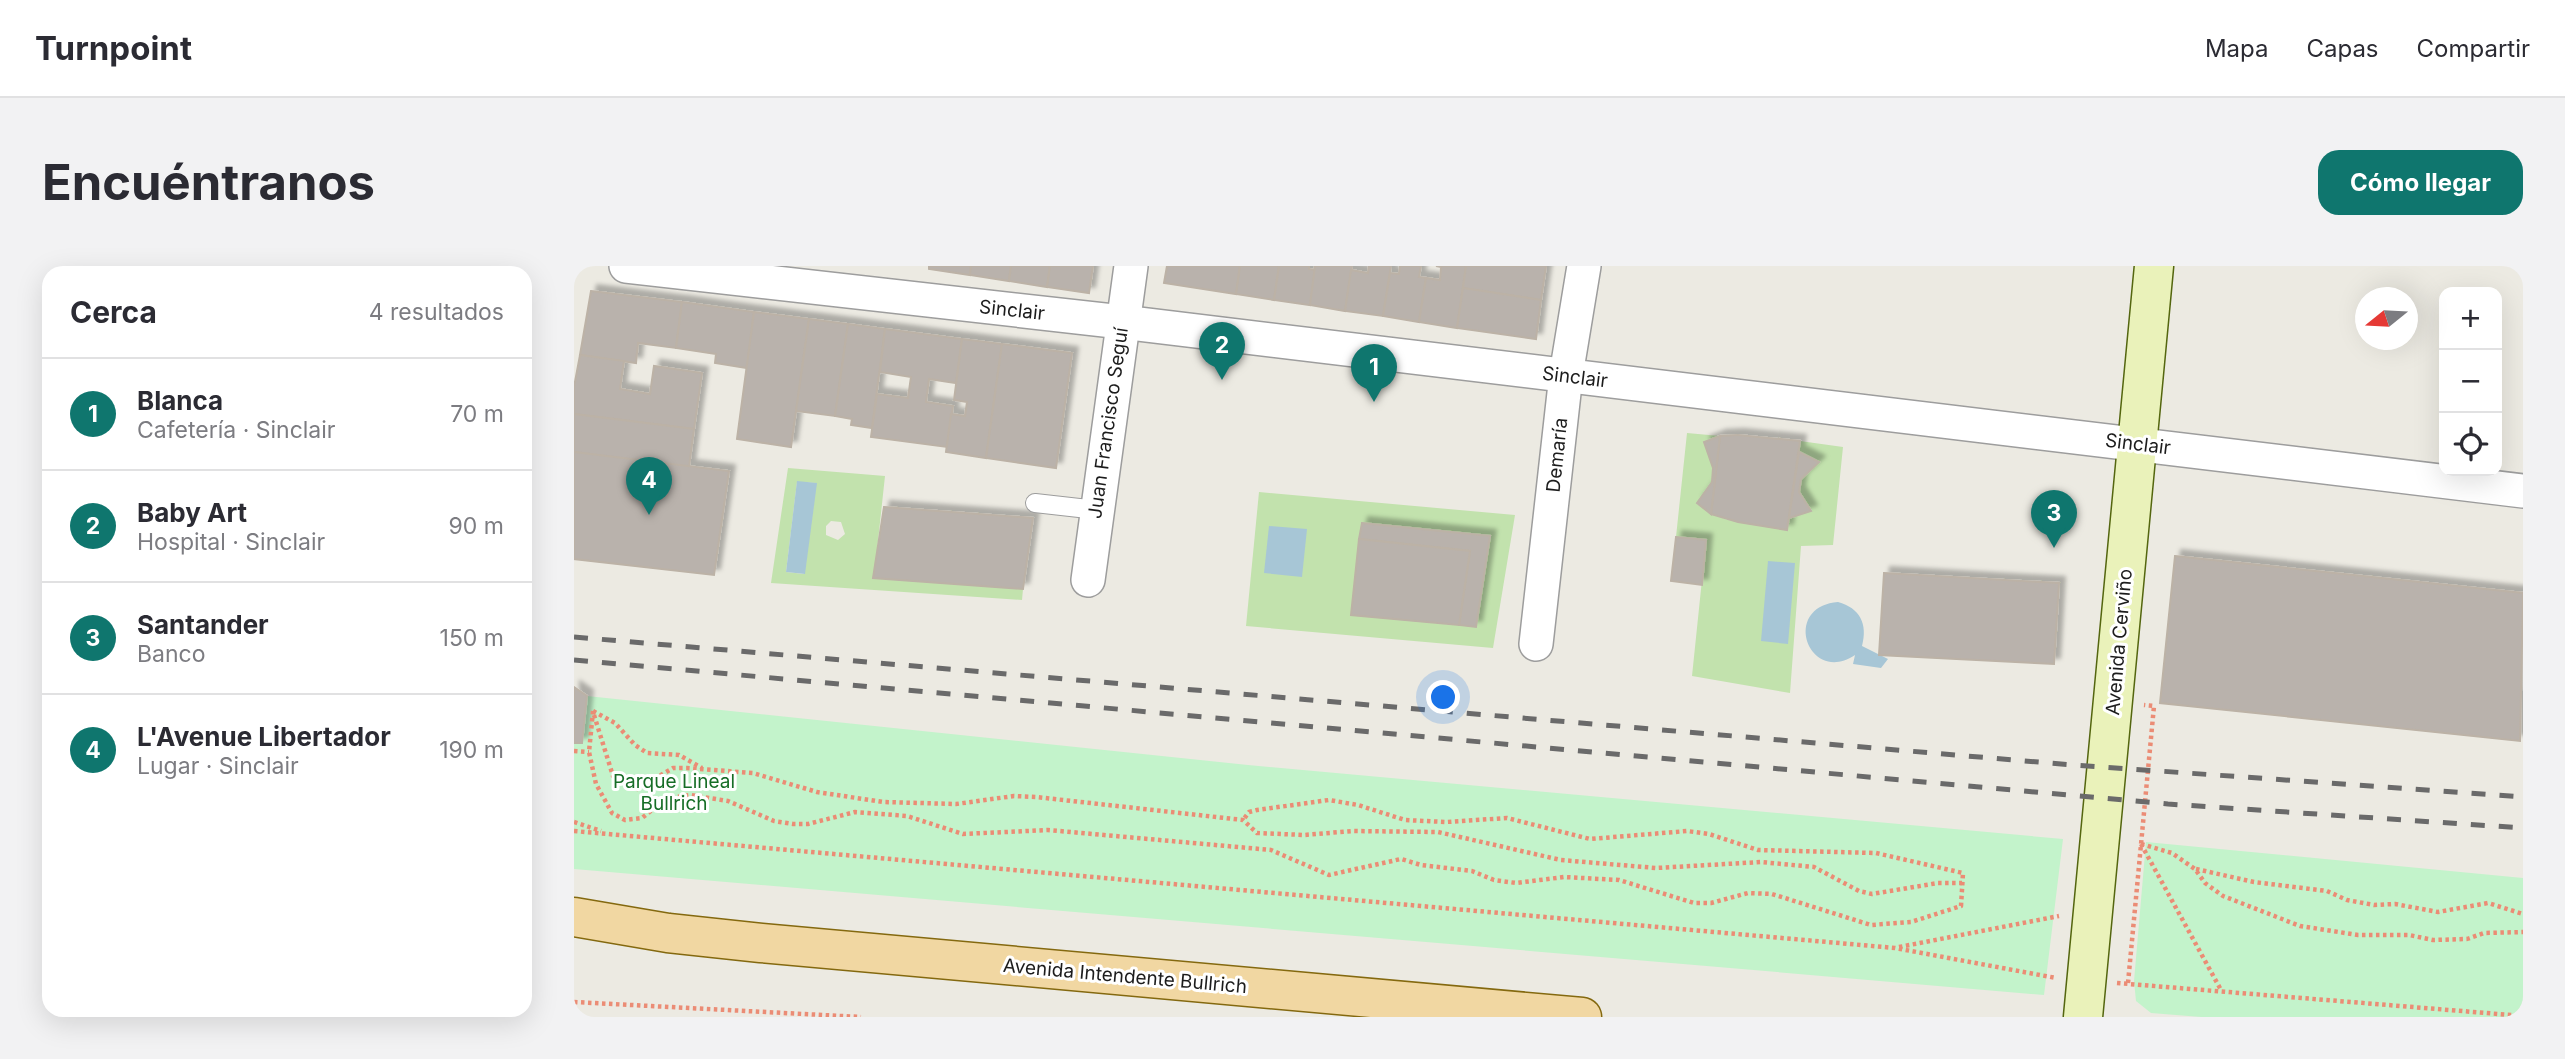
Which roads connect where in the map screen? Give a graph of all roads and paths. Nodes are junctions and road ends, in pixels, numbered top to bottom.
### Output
1 (626, 266) edge
2 (1131, 266) edge
3 (1584, 266) edge
4 (2154, 266) edge
5 (1122, 322) junction
6 (1566, 375) junction
7 (2136, 444) junction
8 (2523, 491) edge
9 (1035, 503) dead end
10 (1097, 510) junction
11 (1088, 580) dead end
12 (1536, 644) dead end
13 (593, 710) junction
14 (574, 751) edge
15 (589, 752) junction
16 (705, 770) junction
17 (1243, 820) junction
18 (574, 822) edge
19 (574, 831) edge
20 (612, 834) junction
21 (2195, 869) junction
22 (1962, 883) dead end
23 (2523, 914) edge
24 (2067, 915) dead end
25 (574, 917) edge
26 (2523, 932) edge
27 (668, 933) junction
28 (574, 945) edge
29 (1895, 948) junction
30 (2221, 990) junction
31 (2073, 992) edge
32 (574, 1002) edge
33 (2523, 1016) edge
34 (861, 1017) edge
35 (1582, 1017) edge

1 - 5 street, Sinclair
2 - 5 street, Juan Francisco Seguí
3 - 6 street, Demaría
4 - 7 main road, Avenida Cerviño
5 - 6 street, Sinclair
5 - 10 street, Juan Francisco Seguí
6 - 7 street, Sinclair
6 - 12 street, Demaría
7 - 8 street, Sinclair
7 - 31 main road, Avenida Cerviño
9 - 10 lane
10 - 11 street, Juan Francisco Seguí
13 - 15 path
13 - 16 path
13 - 16 path
14 - 15 path
15 - 17 path
16 - 17 path
17 - 22 path
18 - 20 path
19 - 20 path
20 - 29 path
21 - 23 path
21 - 26 path
21 - 30 path
24 - 29 path
25 - 27 main road, Avenida Intendente Bullrich
27 - 28 main road, Avenida Intendente Bullrich
27 - 35 main road, Avenida Intendente Bullrich
29 - 31 path
30 - 31 path
30 - 33 path
32 - 34 path

